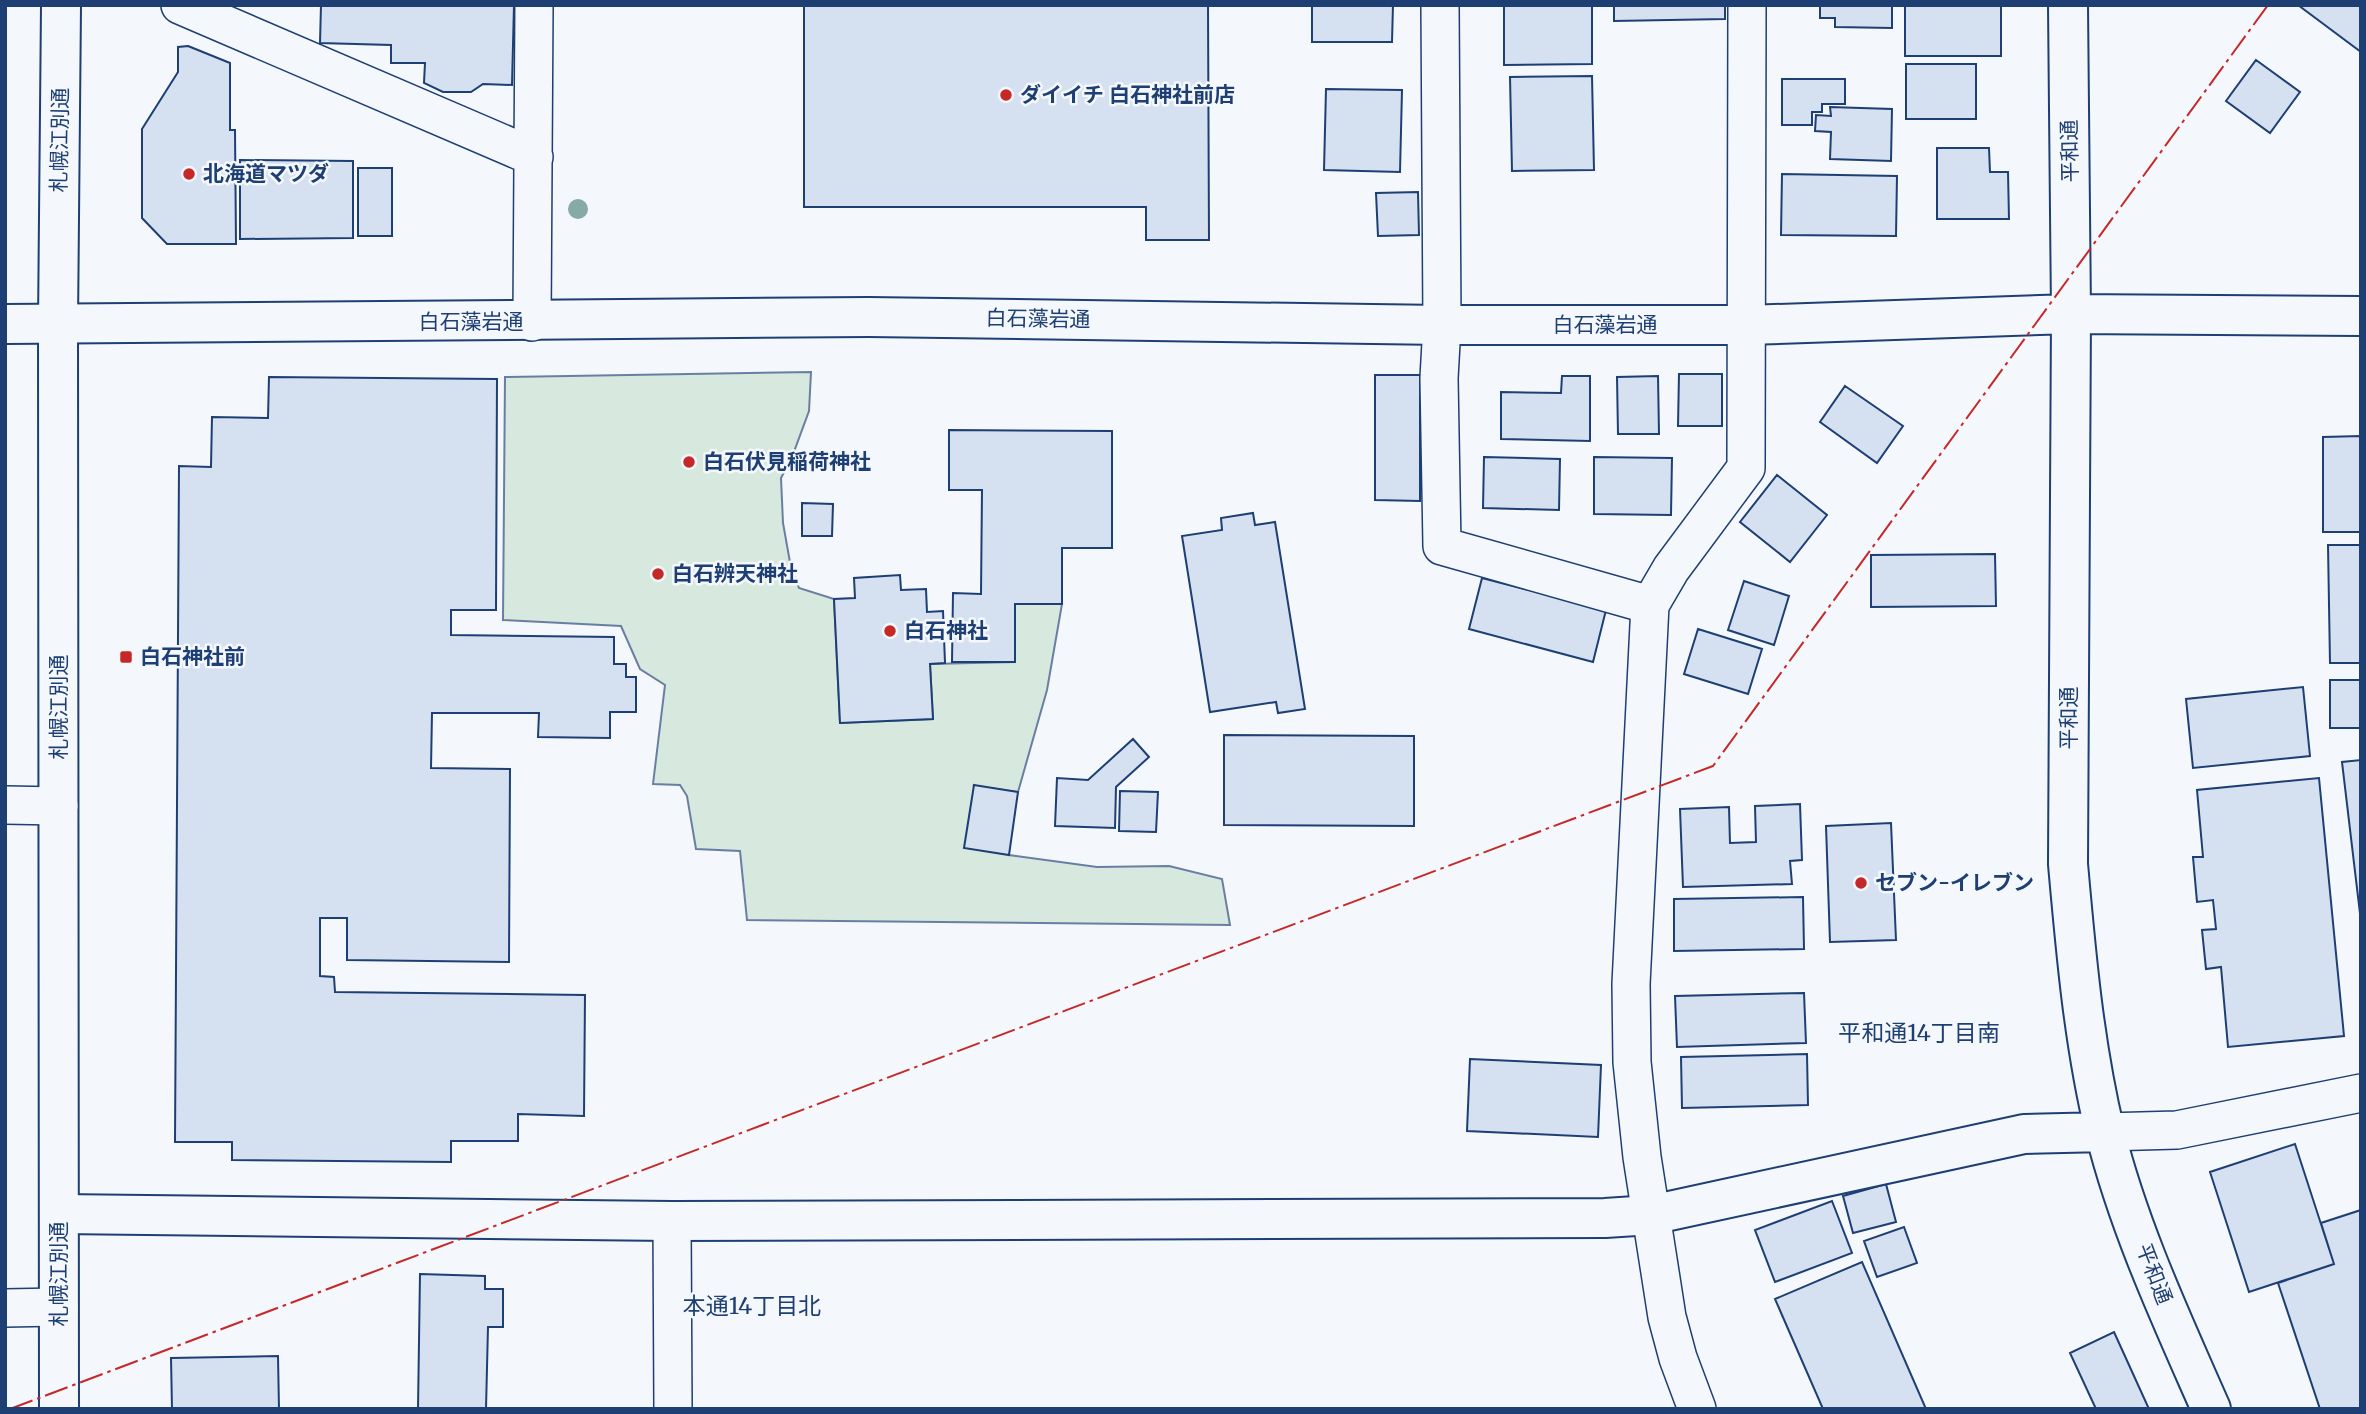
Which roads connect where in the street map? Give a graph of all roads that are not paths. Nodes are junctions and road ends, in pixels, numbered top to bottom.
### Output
1 (61, 5) edge
2 (180, 5) edge
3 (534, 5) edge
4 (1440, 5) edge
5 (1747, 5) edge
6 (2068, 5) edge
7 (534, 157) junction
8 (2071, 314) junction
9 (2361, 316) edge
10 (532, 322) junction
11 (5, 324) edge
12 (58, 324) junction
13 (1442, 325) junction
14 (1747, 325) junction
15 (1650, 605) junction
16 (5, 805) edge
17 (59, 806) junction
18 (2361, 1093) edge
19 (2105, 1132) junction
20 (59, 1214) junction
21 (1651, 1214) junction
22 (673, 1221) junction
23 (59, 1307) junction
24 (5, 1308) edge
25 (59, 1409) edge
26 (673, 1409) edge
27 (1697, 1409) edge
28 (2211, 1409) edge

1 - 12 main road, 札幌江別通
2 - 7 street
3 - 7 street
4 - 13 street
5 - 14 street
6 - 8 main road, 平和通
7 - 10 street
8 - 9 main road, 白石藻岩通
8 - 14 main road, 白石藻岩通
8 - 19 main road, 平和通
10 - 12 main road, 白石藻岩通
10 - 13 main road, 白石藻岩通
11 - 12 main road, 白石藻岩通
12 - 17 main road, 札幌江別通
13 - 14 main road, 白石藻岩通
13 - 15 street
14 - 15 street
15 - 21 street
16 - 17 street
17 - 20 main road, 札幌江別通
18 - 19 street
19 - 21 main road
19 - 28 main road, 平和通
20 - 22 main road
20 - 23 main road, 札幌江別通
21 - 22 main road
21 - 27 street
22 - 26 street
23 - 24 street
23 - 25 main road, 札幌江別通

